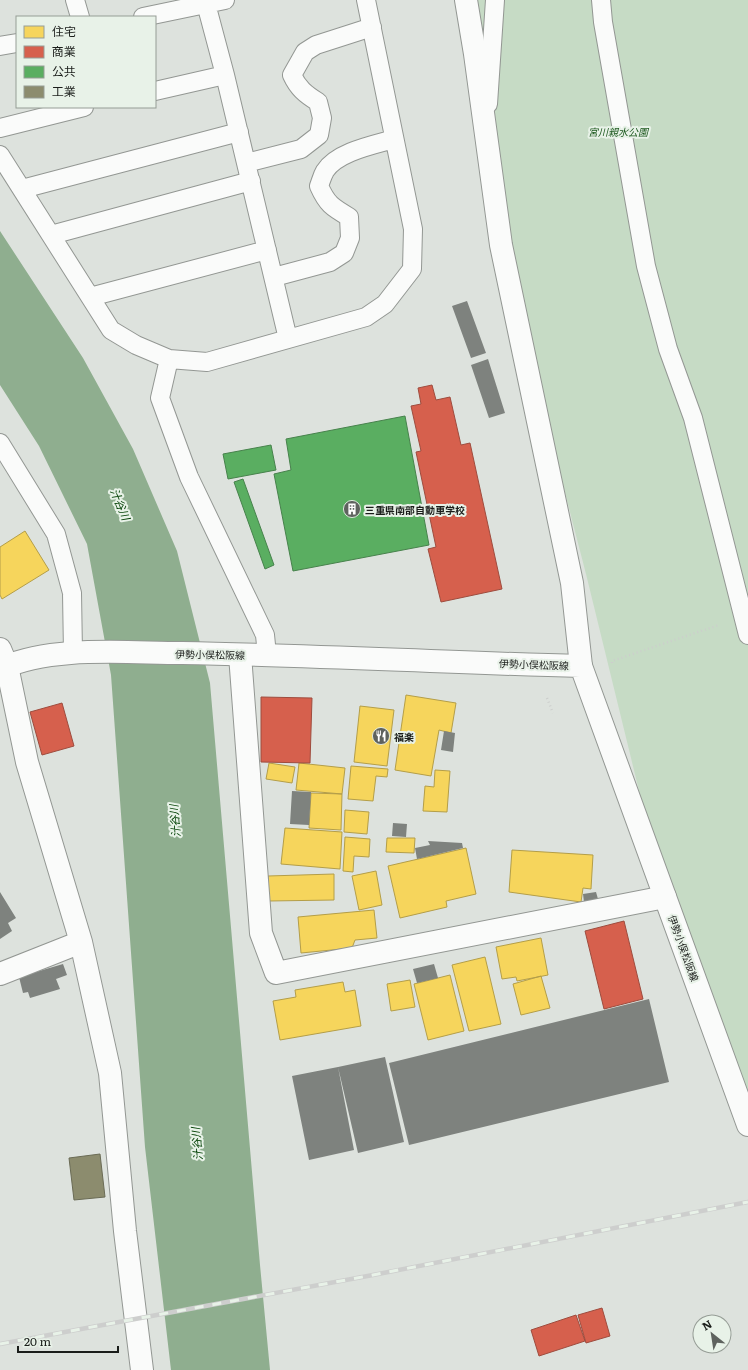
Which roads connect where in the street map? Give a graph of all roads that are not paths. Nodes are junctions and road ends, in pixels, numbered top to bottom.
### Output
1 (75, 0) edge
2 (225, 0) edge
3 (366, 0) edge
4 (466, 0) edge
5 (495, 0) edge
6 (601, 0) edge
7 (205, 2) edge
8 (80, 16) edge
9 (147, 16) edge
10 (372, 27) junction
11 (16, 43) edge
12 (0, 46) edge
13 (225, 75) junction
14 (156, 91) edge
15 (80, 108) edge
16 (0, 128) edge
17 (486, 129) junction
18 (239, 132) junction
19 (394, 138) junction
20 (0, 156) edge
21 (246, 163) junction
22 (251, 181) junction
23 (22, 189) junction
24 (51, 235) junction
25 (267, 250) junction
26 (274, 277) junction
27 (90, 297) junction
28 (288, 339) junction
29 (169, 359) junction
30 (0, 443) edge
31 (746, 627) edge
32 (76, 652) junction
33 (234, 654) junction
34 (267, 655) junction
35 (2, 661) edge
36 (581, 666) junction
37 (665, 897) junction
38 (81, 942) junction
39 (0, 974) edge
40 (748, 1125) edge
41 (142, 1370) edge

1 - 8 lane
2 - 7 lane
3 - 10 lane
4 - 17 street
5 - 17 lane
6 - 31 lane
7 - 9 lane
7 - 13 lane
10 - 19 lane
10 - 21 lane
11 - 12 lane
13 - 14 lane
13 - 18 lane
15 - 16 lane
17 - 36 street
18 - 21 lane
18 - 23 lane
19 - 26 lane
19 - 28 lane
20 - 23 lane
21 - 22 lane
22 - 24 lane
22 - 25 lane
23 - 24 lane
24 - 27 lane
25 - 26 lane
25 - 27 lane
26 - 28 lane
27 - 29 lane
28 - 29 lane
29 - 34 lane
30 - 32 lane
32 - 33 street, 伊勢小俣松阪線
32 - 35 street, 伊勢小俣松阪線
33 - 34 street, 伊勢小俣松阪線
33 - 37 street
34 - 36 street, 伊勢小俣松阪線
35 - 38 street
36 - 37 street, 伊勢小俣松阪線
37 - 40 street, 伊勢小俣松阪線
38 - 39 street
38 - 41 street

